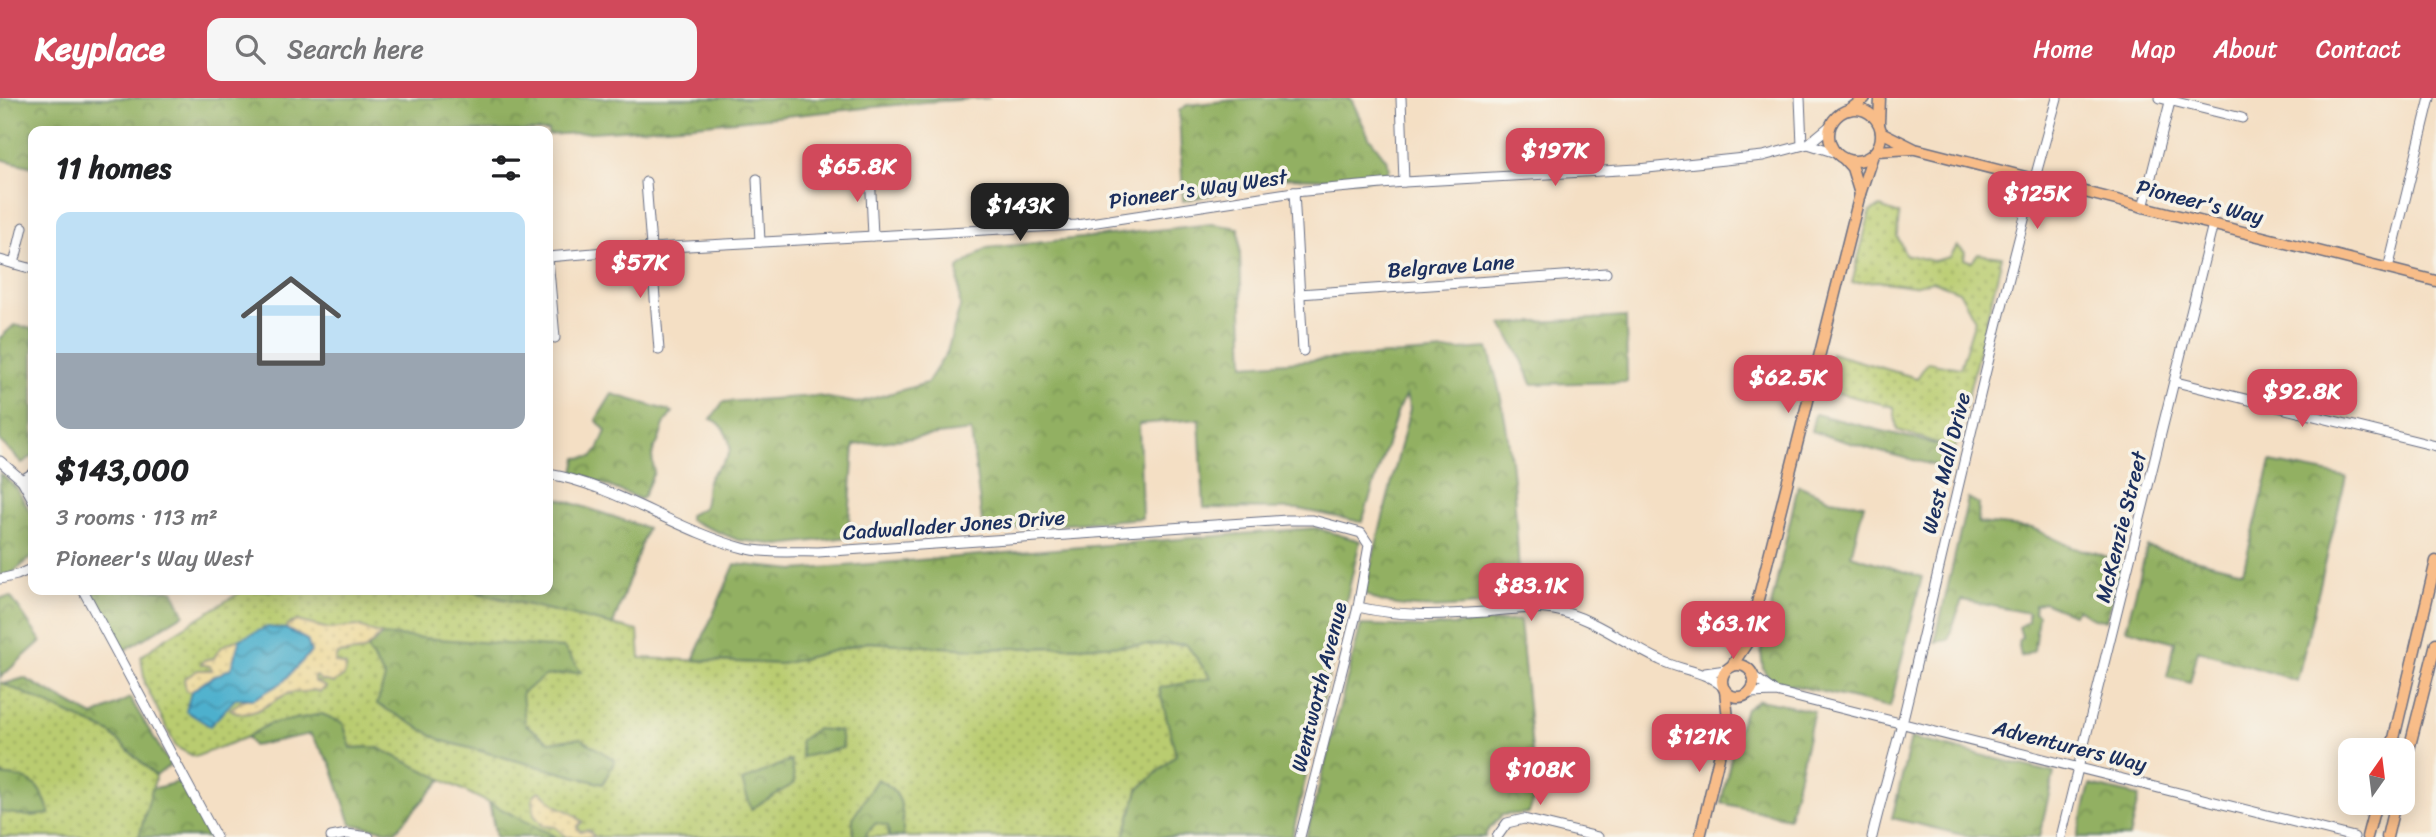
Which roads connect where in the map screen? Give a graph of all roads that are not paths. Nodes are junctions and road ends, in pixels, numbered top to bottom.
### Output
1 (1401, 98) edge
2 (1800, 98) edge
3 (1865, 98) edge
4 (1880, 98) edge
5 (2057, 98) edge
6 (2160, 98) edge
7 (2430, 98) edge
8 (2171, 99) edge
9 (1849, 110) junction
10 (2242, 118) dead end
11 (1830, 126) junction
12 (1880, 128) junction
13 (1805, 144) junction
14 (1914, 149) junction
15 (1874, 153) junction
16 (1840, 156) junction
17 (870, 171) dead end
18 (757, 178) dead end
19 (2034, 181) junction
20 (646, 182) dead end
21 (1404, 182) junction
22 (1294, 192) junction
23 (1860, 194) junction
24 (2143, 208) junction
25 (2213, 224) junction
26 (23, 227) dead end
27 (873, 236) junction
28 (760, 242) junction
29 (651, 248) junction
30 (553, 257) edge
31 (0, 260) edge
32 (14, 264) junction
33 (28, 268) edge
34 (2389, 269) junction
35 (1606, 273) dead end
36 (2436, 281) edge
37 (1300, 294) junction
38 (553, 315) edge
39 (555, 338) dead end
40 (659, 350) dead end
41 (1303, 351) dead end
42 (2176, 382) junction
43 (2436, 446) edge
44 (0, 461) edge
45 (553, 475) edge
46 (28, 476) edge
47 (22, 480) junction
48 (28, 491) edge
49 (1369, 545) joint
50 (2436, 561) edge
51 (28, 570) edge
52 (0, 579) edge
53 (86, 595) edge
54 (1358, 607) junction
55 (1747, 643) junction
56 (2436, 643) edge
57 (1728, 669) junction
58 (1700, 673) junction
59 (1753, 675) junction
60 (1724, 689) junction
61 (1776, 692) junction
62 (1747, 694) junction
63 (1728, 719) junction
64 (1902, 722) junction
65 (2393, 738) edge
66 (2411, 738) edge
67 (2078, 767) junction
68 (2373, 816) edge
69 (2392, 816) edge
70 (216, 837) edge
71 (331, 837) edge
72 (369, 837) edge
73 (1300, 837) edge
74 (1497, 837) edge
75 (1598, 837) edge
76 (1700, 837) edge
77 (1872, 837) edge
78 (2061, 837) edge
79 (2354, 837) edge
80 (2367, 837) edge
81 (2387, 837) edge

1 - 21 street
2 - 13 street
3 - 9 main road
4 - 12 main road
5 - 19 street, West Mall Drive
6 - 8 street
7 - 34 street
8 - 10 street
8 - 24 street
9 - 11 main road
9 - 12 main road
11 - 13 street, Pioneer's Way West
11 - 16 main road
12 - 14 main road, Pioneer's Way
12 - 15 main road
13 - 16 street
13 - 21 street, Pioneer's Way West
14 - 15 main road, Pioneer's Way
14 - 19 main road, Pioneer's Way
15 - 16 main road
15 - 23 main road
16 - 23 main road
17 - 27 street
18 - 28 street
19 - 24 main road, Pioneer's Way
19 - 64 street, West Mall Drive
20 - 29 street
21 - 22 street, Pioneer's Way West
22 - 27 street, Pioneer's Way West
22 - 37 street
23 - 55 main road
24 - 25 main road, Pioneer's Way
25 - 34 main road, Pioneer's Way
25 - 42 street, McKenzie Street
26 - 32 street
27 - 28 street, Pioneer's Way West
28 - 29 street, Pioneer's Way West
29 - 30 street, Pioneer's Way West
29 - 40 street
31 - 32 street
32 - 33 street
34 - 36 main road, Pioneer's Way
35 - 37 street, Belgrave Lane
37 - 41 street
38 - 39 street
42 - 43 street
42 - 67 street, McKenzie Street
44 - 47 street
45 - 49 street, Cadwallader Jones Drive
46 - 47 street
47 - 48 street
49 - 54 street, Wentworth Avenue
50 - 65 main road
51 - 52 street
53 - 70 street
54 - 58 street
54 - 73 street, Wentworth Avenue
55 - 57 main road
55 - 59 main road
56 - 66 main road
57 - 58 street
57 - 59 main road
57 - 60 main road
58 - 60 street
59 - 61 street, Adventurers Way
59 - 62 main road
60 - 62 main road
60 - 63 main road
61 - 62 street, Adventurers Way
61 - 64 street, Adventurers Way
62 - 63 main road
63 - 76 main road
64 - 67 street, Adventurers Way
64 - 77 street, West Mall Drive
67 - 78 street, McKenzie Street
67 - 79 street, Adventurers Way
68 - 80 main road
69 - 81 main road
71 - 72 street
74 - 75 street

